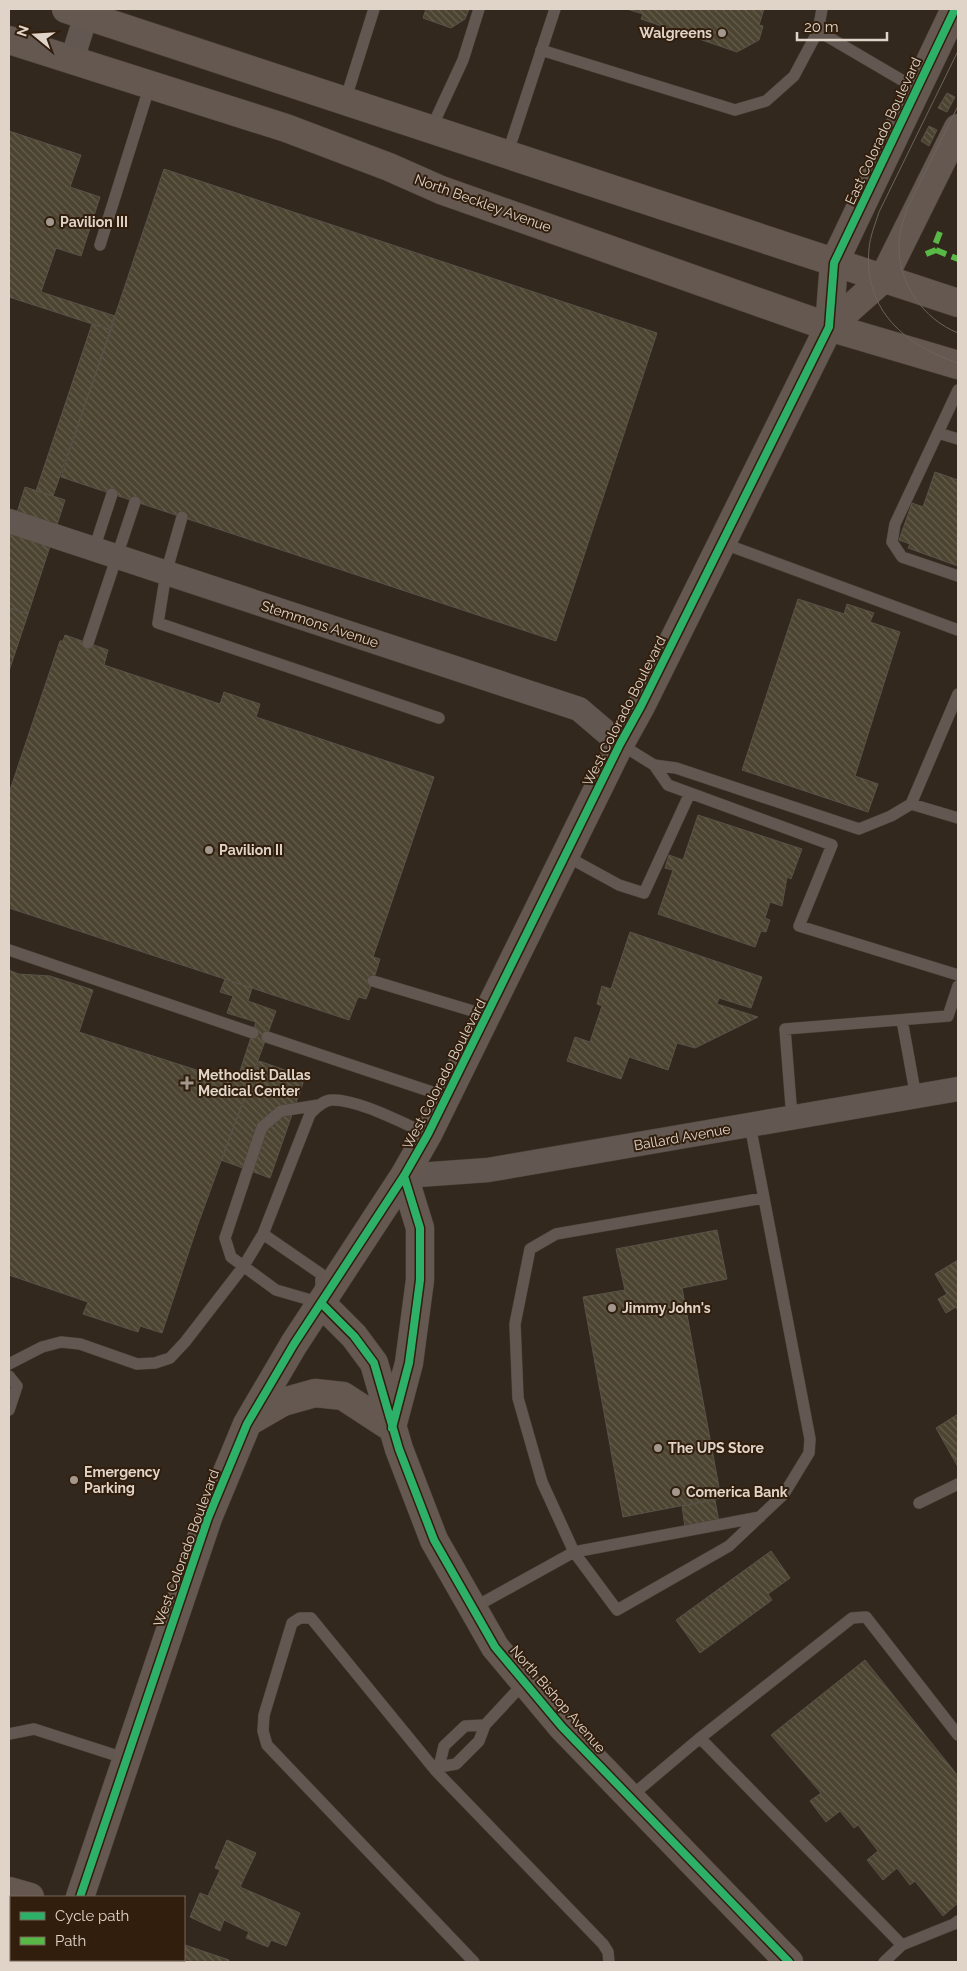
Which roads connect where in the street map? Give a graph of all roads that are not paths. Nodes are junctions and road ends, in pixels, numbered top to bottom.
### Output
1 (374, 9) edge
2 (479, 9) edge
3 (555, 9) edge
4 (822, 9) edge
5 (80, 11) edge
6 (956, 12) edge
7 (818, 31) junction
8 (9, 40) edge
9 (541, 50) junction
10 (72, 60) junction
11 (150, 85) junction
12 (917, 89) junction
13 (345, 101) junction
14 (958, 128) edge
15 (431, 130) junction
16 (507, 155) junction
17 (100, 245) dead end
18 (834, 263) junction
19 (883, 279) junction
20 (958, 303) edge
21 (829, 326) junction
22 (958, 365) edge
23 (958, 390) edge
24 (938, 433) junction
25 (958, 439) edge
26 (112, 494) dead end
27 (135, 502) dead end
28 (182, 517) dead end
29 (9, 521) edge
30 (722, 543) junction
31 (94, 549) junction
32 (116, 557) junction
33 (166, 573) junction
34 (958, 576) edge
35 (958, 630) edge
36 (88, 643) dead end
37 (958, 694) edge
38 (439, 718) dead end
39 (620, 744) junction
40 (654, 765) junction
41 (690, 793) junction
42 (911, 804) junction
43 (958, 818) edge
44 (566, 856) junction
45 (9, 950) edge
46 (958, 975) edge
47 (373, 981) dead end
48 (958, 986) edge
49 (488, 1016) junction
50 (902, 1020) junction
51 (253, 1033) dead end
52 (267, 1037) dead end
53 (958, 1089) edge
54 (916, 1097) junction
55 (446, 1098) junction
56 (319, 1105) junction
57 (792, 1118) junction
58 (750, 1125) junction
59 (428, 1134) junction
60 (404, 1176) junction
61 (764, 1198) junction
62 (263, 1234) junction
63 (243, 1267) junction
64 (320, 1304) junction
65 (9, 1364) edge
66 (9, 1376) edge
67 (9, 1410) edge
68 (247, 1424) junction
69 (392, 1428) junction
70 (958, 1484) edge
71 (920, 1503) dead end
72 (760, 1517) junction
73 (574, 1552) junction
74 (473, 1608) junction
75 (524, 1682) junction
76 (485, 1725) junction
77 (9, 1734) edge
78 (958, 1735) edge
79 (700, 1738) junction
80 (127, 1758) junction
81 (437, 1769) junction
82 (630, 1797) junction
83 (9, 1891) edge
84 (26, 1896) edge
85 (80, 1896) edge
86 (958, 1921) edge
87 (902, 1945) junction
88 (474, 1962) edge
89 (609, 1962) edge
90 (789, 1962) edge
91 (884, 1962) edge

1 - 13 lane
2 - 15 lane
3 - 9 lane
4 - 7 lane
5 - 10 street
5 - 13 street
6 - 12 street, East Colorado Boulevard
7 - 9 lane
7 - 12 lane
8 - 10 street, North Beckley Avenue
9 - 16 lane
10 - 11 street, North Beckley Avenue
11 - 17 lane
11 - 21 street, North Beckley Avenue
12 - 18 street, East Colorado Boulevard
13 - 15 street
14 - 19 street
15 - 16 street
16 - 18 street
18 - 19 street
18 - 21 street, West Colorado Boulevard
19 - 20 street
19 - 21 street, West Colorado Boulevard
21 - 22 street, North Beckley Avenue
21 - 30 street, West Colorado Boulevard
23 - 24 lane
24 - 25 lane
24 - 34 lane
26 - 31 lane
27 - 32 lane
28 - 33 lane
29 - 31 street, Stemmons Avenue
30 - 35 lane
30 - 39 street, West Colorado Boulevard
31 - 32 street, Stemmons Avenue
32 - 33 street, Stemmons Avenue
32 - 36 lane
33 - 38 lane
33 - 39 street, Stemmons Avenue
37 - 42 lane
39 - 40 lane
39 - 44 street, West Colorado Boulevard
40 - 41 lane
40 - 42 lane
41 - 44 lane
41 - 46 lane
42 - 43 lane
44 - 49 street, West Colorado Boulevard
45 - 51 lane
47 - 49 lane
48 - 50 lane
49 - 55 street, West Colorado Boulevard
50 - 54 lane
50 - 57 lane
52 - 55 lane
53 - 54 street, Ballard Avenue
54 - 57 street, Ballard Avenue
55 - 59 street, West Colorado Boulevard
56 - 59 lane
56 - 62 lane
56 - 63 lane
57 - 58 street, Ballard Avenue
58 - 60 street, Ballard Avenue
58 - 61 lane
59 - 60 street, West Colorado Boulevard
60 - 64 street, West Colorado Boulevard
60 - 69 street
61 - 72 lane
61 - 73 lane
62 - 63 lane
62 - 64 lane
63 - 64 lane
63 - 65 lane
64 - 68 street, West Colorado Boulevard
64 - 69 street, North Bishop Avenue
66 - 67 lane
68 - 69 street
68 - 80 street, West Colorado Boulevard
69 - 74 street, North Bishop Avenue
70 - 71 lane
72 - 73 lane
72 - 73 lane
73 - 74 lane
74 - 75 street, North Bishop Avenue
75 - 76 lane
75 - 82 street, North Bishop Avenue
76 - 81 lane
76 - 81 lane
77 - 80 lane
78 - 79 lane
79 - 82 lane
79 - 87 lane
80 - 85 street, West Colorado Boulevard
81 - 88 lane
81 - 89 lane
82 - 90 street, North Bishop Avenue
83 - 84 street
86 - 87 lane
87 - 91 lane

